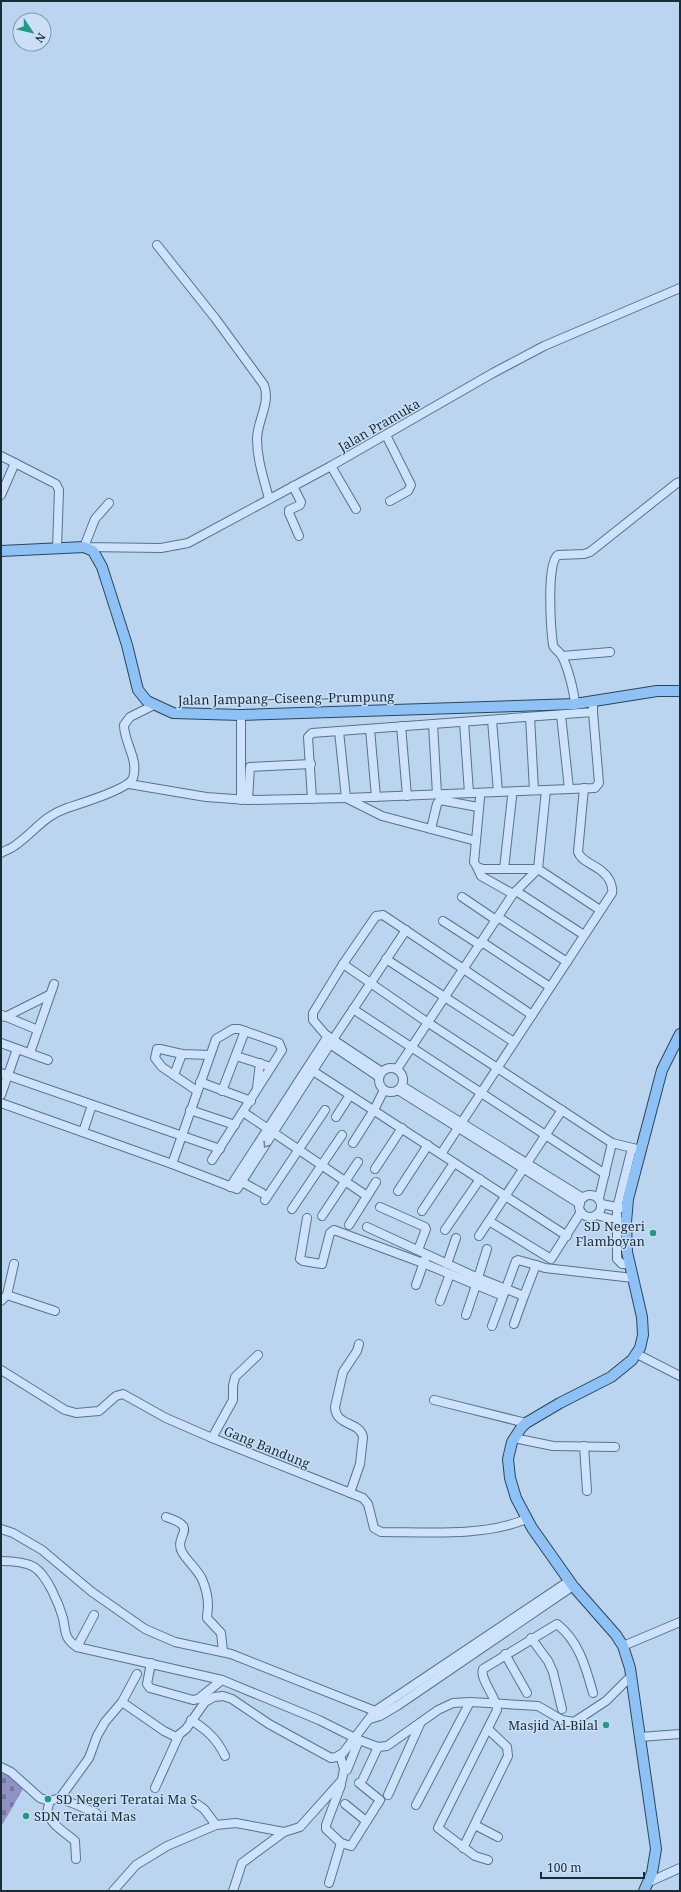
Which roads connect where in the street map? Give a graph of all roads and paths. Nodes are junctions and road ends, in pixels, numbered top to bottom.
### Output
1 (157, 244) dead end
2 (680, 288) edge
3 (386, 435) junction
4 (1, 456) edge
5 (15, 463) junction
6 (331, 466) junction
7 (680, 482) edge
8 (293, 486) junction
9 (1, 494) edge
10 (269, 499) junction
11 (390, 501) dead end
12 (109, 502) dead end
13 (356, 509) dead end
14 (299, 536) dead end
15 (84, 547) junction
16 (57, 548) junction
17 (1, 551) edge
18 (610, 652) dead end
19 (562, 656) junction
20 (680, 690) edge
21 (575, 704) junction
22 (154, 705) junction
23 (593, 707) junction
24 (241, 714) junction
25 (560, 715) junction
26 (530, 717) junction
27 (492, 720) junction
28 (464, 722) junction
29 (433, 724) junction
30 (401, 726) junction
31 (370, 729) junction
32 (339, 731) junction
33 (311, 764) junction
34 (129, 784) junction
35 (584, 788) junction
36 (568, 789) junction
37 (534, 790) junction
38 (546, 790) junction
39 (498, 792) junction
40 (469, 793) junction
41 (437, 794) junction
42 (407, 796) junction
43 (376, 797) junction
44 (512, 797) dead end
45 (346, 798) junction
46 (312, 799) junction
47 (245, 800) junction
48 (432, 829) junction
49 (476, 841) junction
50 (1, 853) edge
51 (477, 866) junction
52 (504, 868) junction
53 (538, 869) junction
54 (515, 892) junction
55 (462, 897) dead end
56 (600, 910) junction
57 (497, 918) junction
58 (443, 921) dead end
59 (406, 930) junction
60 (584, 936) junction
61 (481, 943) junction
62 (386, 959) junction
63 (567, 962) junction
64 (343, 964) junction
65 (463, 970) junction
66 (370, 983) junction
67 (54, 984) dead end
68 (550, 987) junction
69 (49, 996) junction
70 (445, 998) junction
71 (353, 1009) junction
72 (532, 1015) junction
73 (3, 1016) edge
74 (428, 1023) junction
75 (38, 1030) junction
76 (245, 1031) junction
77 (680, 1034) edge
78 (328, 1039) junction
79 (514, 1042) junction
80 (1, 1043) edge
81 (412, 1048) junction
82 (17, 1049) junction
83 (30, 1053) junction
84 (182, 1054) junction
85 (209, 1055) junction
86 (236, 1056) junction
87 (48, 1060) dead end
88 (260, 1063) junction
89 (271, 1067) junction
90 (497, 1068) junction
91 (397, 1069) junction
92 (313, 1071) junction
93 (381, 1074) junction
94 (4, 1075) edge
95 (174, 1075) junction
96 (198, 1086) junction
97 (400, 1088) junction
98 (222, 1090) junction
99 (384, 1090) junction
100 (256, 1092) junction
101 (481, 1093) junction
102 (1, 1095) edge
103 (350, 1095) junction
104 (251, 1101) junction
105 (1, 1103) edge
106 (92, 1105) junction
107 (190, 1110) junction
108 (325, 1110) dead end
109 (374, 1110) junction
110 (562, 1110) junction
111 (243, 1112) junction
112 (336, 1117) dead end
113 (235, 1125) junction
114 (459, 1126) junction
115 (402, 1128) junction
116 (271, 1131) junction
117 (83, 1132) junction
118 (342, 1135) dead end
119 (545, 1135) junction
120 (181, 1136) junction
121 (353, 1143) dead end
122 (612, 1143) junction
123 (428, 1145) junction
124 (220, 1149) junction
125 (298, 1149) junction
126 (636, 1149) junction
127 (441, 1154) junction
128 (212, 1160) dead end
129 (358, 1162) dead end
130 (454, 1163) junction
131 (172, 1164) junction
132 (322, 1165) junction
133 (524, 1167) junction
134 (375, 1169) dead end
135 (605, 1174) junction
136 (480, 1180) junction
137 (346, 1181) junction
138 (242, 1182) junction
139 (376, 1182) dead end
140 (230, 1187) junction
141 (398, 1191) dead end
142 (367, 1196) junction
143 (505, 1196) junction
144 (600, 1201) junction
145 (581, 1205) junction
146 (380, 1207) dead end
147 (617, 1208) junction
148 (627, 1208) junction
149 (292, 1209) dead end
150 (422, 1211) dead end
151 (596, 1215) junction
152 (322, 1216) dead end
153 (307, 1218) dead end
154 (489, 1221) junction
155 (621, 1221) junction
156 (349, 1225) dead end
157 (367, 1227) dead end
158 (445, 1230) dead end
159 (479, 1236) dead end
160 (567, 1236) junction
161 (456, 1238) dead end
162 (487, 1249) dead end
163 (418, 1250) junction
164 (426, 1254) junction
165 (423, 1263) junction
166 (14, 1264) dead end
167 (447, 1264) junction
168 (536, 1265) junction
169 (450, 1274) junction
170 (633, 1278) junction
171 (477, 1281) junction
172 (416, 1285) dead end
173 (504, 1292) junction
174 (7, 1294) junction
175 (524, 1296) junction
176 (1, 1301) edge
177 (440, 1301) dead end
178 (55, 1311) dead end
179 (466, 1315) dead end
180 (514, 1324) dead end
181 (492, 1326) dead end
182 (359, 1344) dead end
183 (637, 1354) junction
184 (258, 1355) dead end
185 (1, 1370) edge
186 (680, 1376) edge
187 (434, 1400) dead end
188 (526, 1423) junction
189 (212, 1438) junction
190 (514, 1438) junction
191 (584, 1446) junction
192 (615, 1447) dead end
193 (587, 1491) dead end
194 (350, 1493) junction
195 (166, 1517) dead end
196 (526, 1519) junction
197 (1, 1529) edge
198 (1, 1561) edge
199 (571, 1584) junction
200 (94, 1615) dead end
201 (680, 1622) edge
202 (531, 1638) junction
203 (623, 1646) junction
204 (77, 1647) junction
205 (223, 1651) junction
206 (505, 1654) junction
207 (151, 1663) junction
208 (137, 1674) dead end
209 (631, 1676) junction
210 (222, 1680) junction
211 (527, 1693) dead end
212 (593, 1693) dead end
213 (122, 1702) junction
214 (470, 1702) junction
215 (497, 1703) junction
216 (562, 1709) dead end
217 (375, 1711) junction
218 (370, 1719) junction
219 (191, 1720) junction
220 (420, 1723) junction
221 (488, 1729) junction
222 (680, 1734) edge
223 (179, 1735) junction
224 (640, 1737) junction
225 (357, 1739) junction
226 (378, 1747) junction
227 (340, 1755) junction
228 (225, 1756) dead end
229 (1, 1767) edge
230 (347, 1770) dead end
231 (342, 1780) junction
232 (155, 1788) dead end
233 (388, 1795) dead end
234 (60, 1798) junction
235 (49, 1801) junction
236 (197, 1804) dead end
237 (345, 1804) dead end
238 (416, 1804) dead end
239 (96, 1813) dead end
240 (366, 1822) junction
241 (216, 1825) junction
242 (474, 1825) junction
243 (284, 1832) junction
244 (498, 1837) dead end
245 (342, 1843) junction
246 (464, 1848) junction
247 (76, 1859) dead end
248 (488, 1860) dead end
249 (680, 1868) edge
250 (329, 1883) dead end
251 (647, 1887) edge
252 (113, 1891) edge
253 (233, 1891) edge

1 - 10 street
2 - 3 street, Jalan Pramuka
3 - 6 street, Jalan Pramuka
3 - 11 street
4 - 5 street
5 - 9 street
5 - 16 street
6 - 8 street, Jalan Pramuka
6 - 13 street
7 - 19 street
8 - 10 street, Jalan Pramuka
8 - 14 street
10 - 15 street, Jalan Pramuka
12 - 15 street
15 - 16 main road
15 - 22 main road, Jalan Jampang–Ciseeng–Prumpung
16 - 17 main road
18 - 19 street
19 - 21 street
20 - 23 main road, Jalan Jampang–Ciseeng–Prumpung
21 - 23 main road, Jalan Jampang–Ciseeng–Prumpung
21 - 24 main road, Jalan Jampang–Ciseeng–Prumpung
22 - 24 main road, Jalan Jampang–Ciseeng–Prumpung
22 - 34 street
23 - 25 street
23 - 35 street
24 - 47 street
25 - 26 street
25 - 36 street
26 - 27 street
26 - 37 street
27 - 28 street
27 - 39 street
28 - 29 street
28 - 40 street
29 - 30 street
29 - 41 street
30 - 31 street
30 - 42 street
31 - 32 street
31 - 43 street
32 - 33 street
32 - 45 street
33 - 46 street
33 - 47 street
34 - 47 street
34 - 50 street
35 - 36 street
35 - 56 street
36 - 38 street
37 - 38 street
37 - 39 street
38 - 53 street
39 - 40 street
40 - 41 street
41 - 42 street
42 - 43 street
43 - 45 street
44 - 52 street
45 - 46 street
45 - 48 street
46 - 47 street
48 - 49 street
48 - 49 street
49 - 51 street
51 - 52 street
51 - 54 street
52 - 53 street
53 - 54 street
53 - 56 street
54 - 57 street
54 - 60 street
55 - 57 street
56 - 60 street
57 - 61 street
57 - 63 street
58 - 61 street
59 - 62 street
59 - 64 street
59 - 65 street
60 - 63 street
61 - 65 street
61 - 68 street
62 - 66 street
62 - 70 street
63 - 68 street
64 - 66 street
64 - 78 street
65 - 70 street
65 - 72 street
66 - 71 street
66 - 74 street
67 - 69 street
68 - 72 street
69 - 73 street
69 - 75 street
70 - 74 street
70 - 79 street
71 - 78 street
71 - 81 street
72 - 79 street
73 - 75 street
74 - 81 street
74 - 90 street
75 - 83 street
76 - 85 street
76 - 86 street
76 - 89 street
77 - 126 main road
78 - 92 street
78 - 93 street
78 - 116 street
79 - 90 street
80 - 82 street
81 - 91 street
81 - 101 street
82 - 83 street
82 - 94 street
83 - 87 street
84 - 85 street
84 - 95 street
84 - 95 street
85 - 96 street
86 - 88 street
86 - 98 street
88 - 89 street
88 - 100 street
89 - 100 street
90 - 101 street
90 - 110 street
91 - 93 street
91 - 97 street
92 - 103 street
92 - 116 street
93 - 99 street
94 - 102 street
94 - 106 street
95 - 96 street
96 - 98 street
96 - 107 street
97 - 99 street
97 - 114 street
98 - 104 street
99 - 109 street
100 - 104 street
101 - 114 street
101 - 119 street
103 - 109 street
103 - 112 street
104 - 111 street
105 - 117 street
106 - 117 street
106 - 120 street
107 - 113 street
107 - 120 street
108 - 125 street
109 - 115 street
109 - 121 street
110 - 119 street
110 - 122 street
111 - 113 street
111 - 116 street
113 - 124 street
114 - 127 street
114 - 133 street
115 - 123 street
115 - 134 street
116 - 125 street
116 -> 138 street
116 - 140 street
117 - 131 street
118 - 132 street
119 - 133 street
119 - 135 street
120 - 124 street
120 - 131 street
122 - 126 street
122 - 135 street
123 - 127 street
123 - 141 street
124 - 128 street
125 - 132 street
125 - 138 street
126 - 147 street
126 - 148 main road
127 - 130 street
129 - 137 street
130 - 136 street
130 - 150 street
131 - 140 street
132 - 137 street
132 - 149 street
133 - 143 street
133 - 145 street
135 - 144 street
136 - 143 street
136 - 158 street
137 - 142 street
137 - 152 street
138 - 140 street
139 - 142 street
142 - 156 street
143 - 154 street
143 - 160 street
144 - 145 street
144 - 147 street
144 - 151 street
145 - 151 street
145 - 160 street
146 - 163 street
147 - 148 street
147 - 155 street
148 - 155 main road
151 - 155 street
153 - 165 street
154 - 159 street
154 - 160 street
155 - 170 main road
157 - 163 street
161 - 167 street
162 - 171 street
163 - 164 street
164 - 165 street
164 - 167 street
165 - 169 street
165 - 172 street
166 - 174 street
167 - 171 street
168 - 170 street
168 - 173 street
168 - 175 street
169 - 171 street
169 - 177 street
170 - 183 main road
171 - 173 street
171 - 179 street
173 - 175 street
173 - 181 street
174 - 176 street
174 - 178 street
175 - 180 street
182 - 194 street
183 - 186 street
183 - 188 main road
184 - 189 street
185 - 189 street, Gang Bandung
187 - 188 street
188 - 190 main road
189 - 194 street, Gang Bandung
190 - 191 street
190 - 196 main road
191 - 192 street
191 - 193 street
194 - 196 street, Gang Bandung
195 - 205 street
196 - 199 main road
197 - 205 street
198 - 204 street
199 - 203 main road
199 - 217 street
199 - 218 street
200 - 204 street
201 - 203 street
202 - 206 street
202 - 212 street
202 - 216 street
203 - 209 main road
204 - 207 street
205 - 217 street
206 - 211 street
206 - 215 street
207 - 210 street
207 - 210 street
208 - 213 street
209 - 215 street
209 - 224 main road
210 - 225 street
213 - 223 street
213 - 234 street
214 - 215 street
214 - 220 street
214 - 238 street
215 - 221 street
217 - 218 street
218 - 225 street
219 - 223 street
219 - 227 street
219 - 228 street
220 - 226 street
220 - 233 street
221 - 242 street
221 - 246 street
222 - 224 street
223 - 232 street
224 - 251 main road
225 - 226 street
225 - 227 street
225 - 230 street
226 - 240 street
227 - 231 street
229 - 235 street
231 - 243 street
231 - 245 street
234 - 235 street
234 - 239 street
235 - 247 street
236 - 241 street
237 - 240 street
240 - 245 street
241 - 243 street
241 - 252 street
242 - 244 street
242 - 246 street
243 - 253 street
245 - 250 street
246 - 248 street
249 - 251 street

